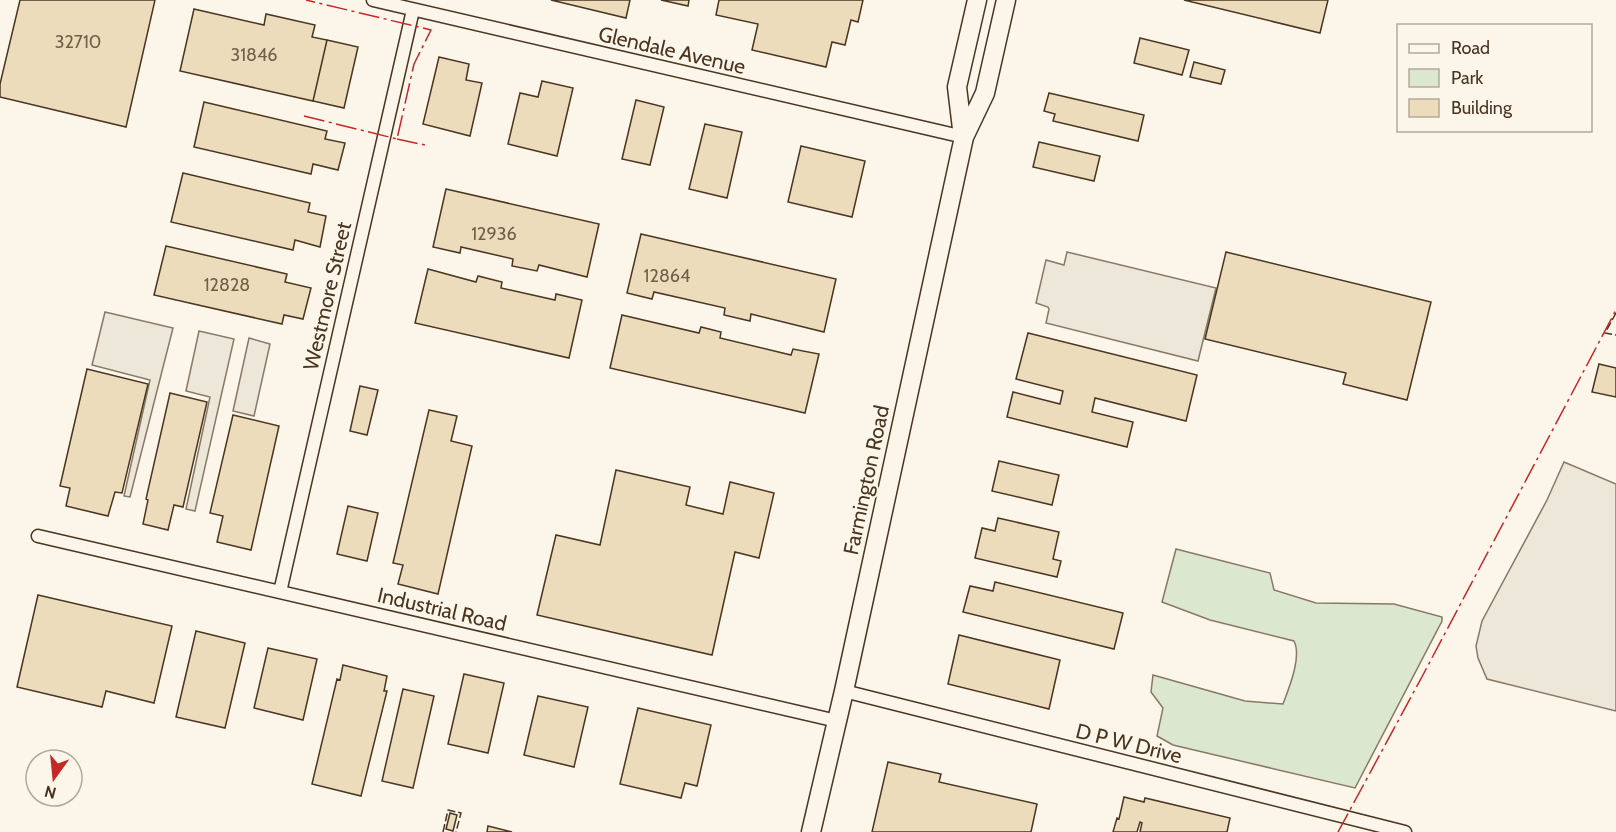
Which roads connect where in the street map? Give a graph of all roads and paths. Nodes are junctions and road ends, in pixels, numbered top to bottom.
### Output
1 (373, 0) edge
2 (977, 0) edge
3 (1006, 0) edge
4 (413, 10) junction
5 (963, 137) junction
6 (38, 536) dead end
7 (280, 592) junction
8 (844, 691) junction
9 (837, 721) junction
10 (811, 832) edge
11 (1405, 832) edge

1 - 4 street, Glendale Avenue
2 - 5 main road, Farmington Road
3 - 5 main road, Farmington Road
4 - 5 street, Glendale Avenue
4 - 7 street, Westmore Street
5 - 8 main road, Farmington Road
6 - 7 street, Industrial Road
7 - 9 street, Industrial Road
8 - 9 main road, Farmington Road
8 - 11 street, D P W Drive
9 - 10 main road, Farmington Road

